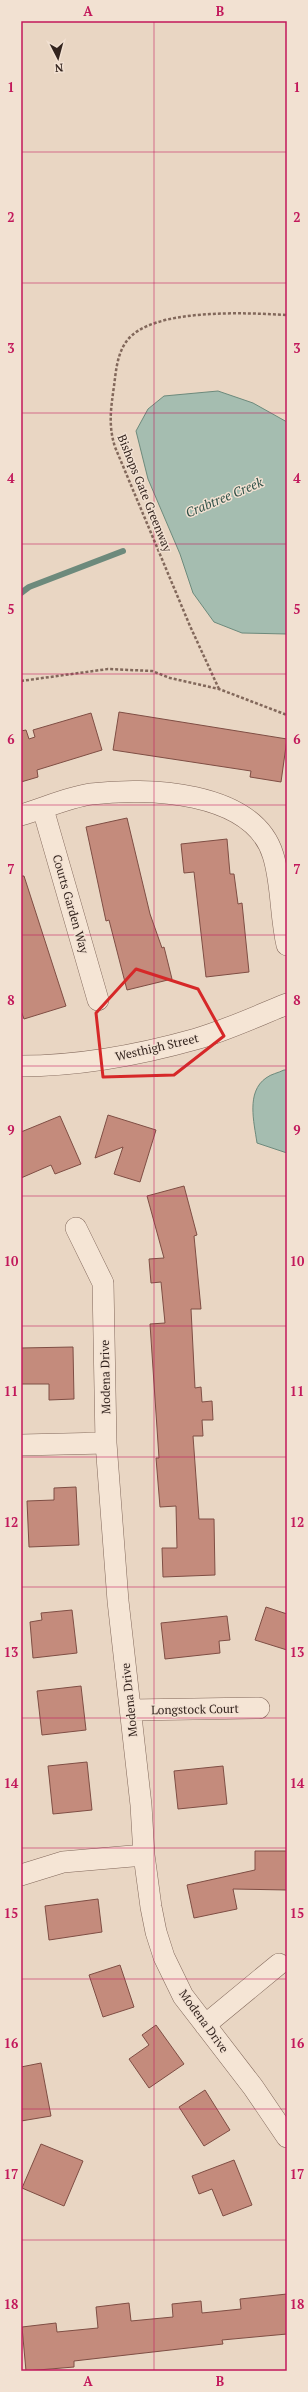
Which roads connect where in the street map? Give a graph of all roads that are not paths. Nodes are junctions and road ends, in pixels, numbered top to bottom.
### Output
1 (43, 809) junction
2 (21, 815) edge
3 (287, 945) edge
4 (98, 1000) dead end
5 (287, 1004) edge
6 (21, 1066) edge
7 (76, 1228) dead end
8 (106, 1443) junction
9 (21, 1445) edge
10 (259, 1708) dead end
11 (131, 1710) junction
12 (144, 1855) junction
13 (21, 1875) edge
14 (279, 1964) dead end
15 (205, 2025) junction
16 (287, 2137) edge

1 - 2 street
1 - 3 street
1 - 4 street, Courts Garden Way
5 - 6 street, Westhigh Street
7 - 8 street, Modena Drive
8 - 9 street
8 - 11 street, Modena Drive
10 - 11 street, Longstock Court
11 - 12 street, Modena Drive
12 - 13 street
12 - 15 street, Modena Drive
14 - 15 street
15 - 16 street, Modena Drive

